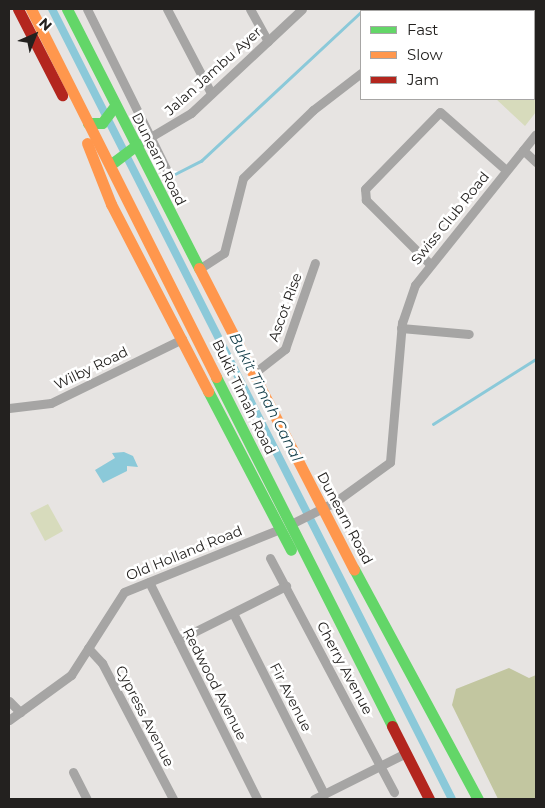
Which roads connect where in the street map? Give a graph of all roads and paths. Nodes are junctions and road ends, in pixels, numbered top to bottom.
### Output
1 (18, 9) edge
2 (31, 9) edge
3 (67, 9) edge
4 (87, 9) edge
5 (167, 9) edge
6 (250, 9) edge
7 (302, 9) edge
8 (268, 41) junction
9 (360, 74) edge
10 (211, 93) junction
11 (115, 106) junction
12 (88, 123) junction
13 (536, 134) edge
14 (151, 139) junction
15 (137, 145) junction
16 (523, 150) junction
17 (536, 162) edge
18 (110, 165) junction
19 (166, 169) dead end
20 (506, 170) junction
21 (154, 249) junction
22 (315, 263) dead end
23 (430, 264) junction
24 (145, 268) junction
25 (199, 269) junction
26 (401, 328) junction
27 (470, 334) dead end
28 (182, 338) junction
29 (253, 374) junction
30 (9, 408) edge
31 (319, 510) junction
32 (290, 525) junction
33 (270, 558) dead end
34 (148, 582) junction
35 (286, 586) junction
36 (233, 613) junction
37 (178, 640) junction
38 (88, 648) junction
39 (9, 701) edge
40 (20, 712) junction
41 (9, 720) edge
42 (406, 753) junction
43 (381, 766) junction
44 (73, 772) dead end
45 (394, 792) dead end
46 (324, 794) junction
47 (87, 799) edge
48 (173, 799) edge
49 (257, 799) edge
50 (314, 799) edge
51 (429, 799) edge
52 (478, 799) edge

1 - 24 highway
2 - 12 highway, Bukit Timah Road
3 - 11 highway, Dunearn Road
4 - 14 street, Dunearn Road
5 - 10 street
6 - 8 street
7 - 8 street, Jalan Jambu Ayer
8 - 10 street, Jalan Jambu Ayer
9 - 25 street
10 - 14 street, Jalan Jambu Ayer
11 - 12 highway
11 - 15 highway, Dunearn Road
12 - 18 highway, Bukit Timah Road
13 - 16 street, Swiss Club Road
14 - 15 street, Jalan Jambu Ayer
14 - 19 street, Dunearn Road
15 - 18 highway
15 - 25 highway, Dunearn Road
16 - 17 street
16 - 20 street, Swiss Club Road
18 - 21 highway, Bukit Timah Road
20 - 23 street, Swiss Club Road
20 - 23 street
21 - 24 highway
21 - 32 highway, Bukit Timah Road
22 - 29 street, Ascot Rise
23 - 26 street, Swiss Club Road
24 - 28 highway
25 - 29 highway, Dunearn Road
26 - 27 street
26 - 31 street, Swiss Club Road
28 - 30 street, Wilby Road
28 - 32 highway
29 - 31 highway, Dunearn Road
31 - 32 street, Old Holland Road
31 - 52 highway, Dunearn Road
32 - 34 street, Old Holland Road
32 - 42 highway, Bukit Timah Road
33 - 35 street, Cherry Avenue
34 - 37 street, Redwood Avenue
34 - 38 street, Old Holland Road
35 - 36 street
35 - 43 street, Cherry Avenue
36 - 37 street
36 - 46 street, Fir Avenue
37 - 49 street, Redwood Avenue
38 - 40 street, Old Holland Road
38 - 48 street, Cypress Avenue
39 - 40 street
40 - 41 street, Old Holland Road
42 - 43 street
42 - 51 highway, Bukit Timah Road
43 - 45 street, Cherry Avenue
43 - 46 street
44 - 47 street
46 - 50 street

